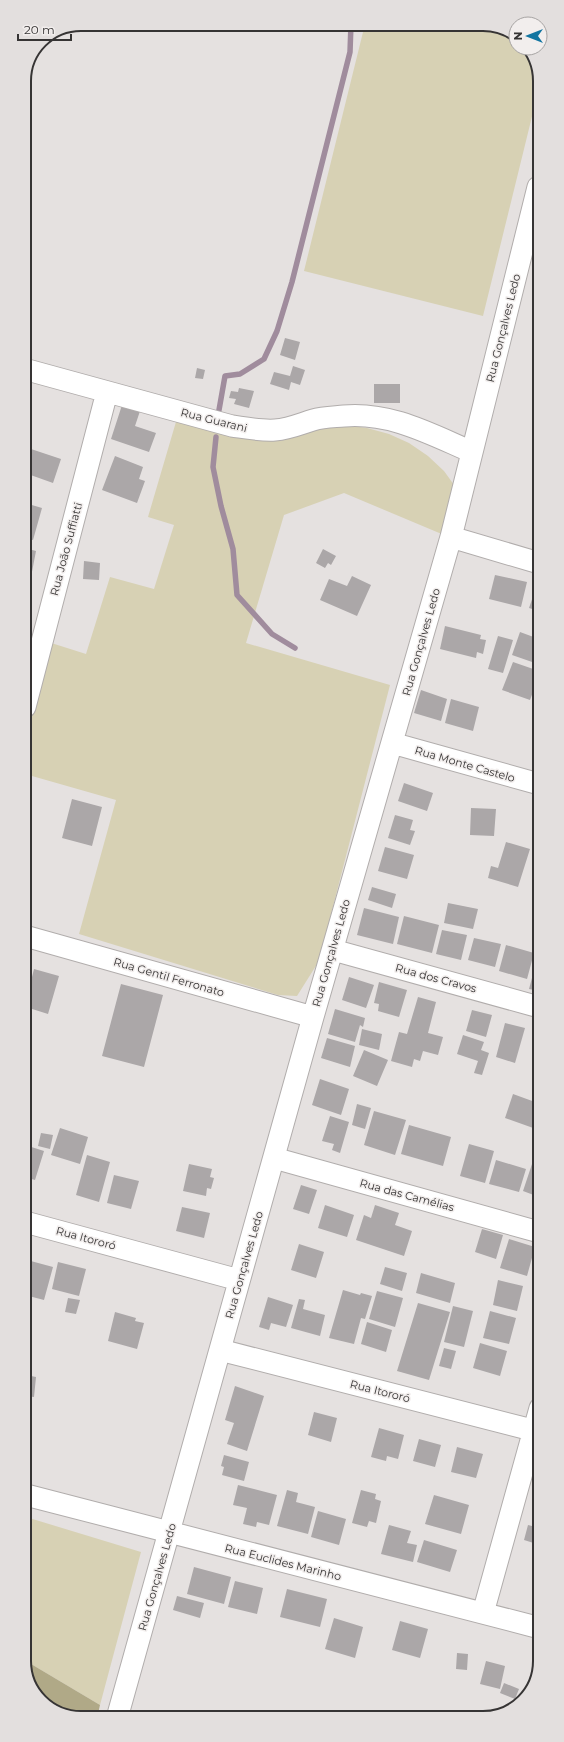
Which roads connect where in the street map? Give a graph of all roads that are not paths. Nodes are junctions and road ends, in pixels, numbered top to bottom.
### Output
1 (533, 207) edge
2 (31, 371) edge
3 (107, 392) junction
4 (472, 452) junction
5 (450, 537) junction
6 (533, 561) edge
7 (31, 659) edge
8 (392, 743) junction
9 (533, 782) edge
10 (31, 938) edge
11 (333, 950) junction
12 (533, 1005) edge
13 (313, 1017) junction
14 (274, 1158) junction
15 (31, 1224) edge
16 (533, 1230) edge
17 (239, 1280) junction
18 (220, 1350) junction
19 (533, 1431) edge
20 (533, 1445) edge
21 (31, 1496) edge
22 (169, 1532) junction
23 (483, 1613) junction
24 (533, 1626) edge
25 (119, 1711) edge

1 - 4 street, Rua Gonçalves Ledo
2 - 3 street, Rua Guarani
3 - 4 street, Rua Guarani
3 - 7 street, Rua João Suffiatti
4 - 5 street, Rua Gonçalves Ledo
5 - 6 street
5 - 8 street, Rua Gonçalves Ledo
8 - 9 street, Rua Monte Castelo
8 - 11 street, Rua Gonçalves Ledo
10 - 13 street, Rua Gentil Ferronato
11 - 12 street, Rua dos Cravos
11 - 13 street, Rua Gonçalves Ledo
13 - 14 street, Rua Gonçalves Ledo
14 - 16 street, Rua das Camélias
14 - 17 street, Rua Gonçalves Ledo
15 - 17 street, Rua Itororó
17 - 18 street, Rua Gonçalves Ledo
18 - 19 street, Rua Itororó
18 - 22 street, Rua Gonçalves Ledo
20 - 23 street
21 - 22 street, Rua Euclides Marinho
22 - 23 street, Rua Euclides Marinho
22 - 25 street, Rua Gonçalves Ledo
23 - 24 street, Rua Euclides Marinho

